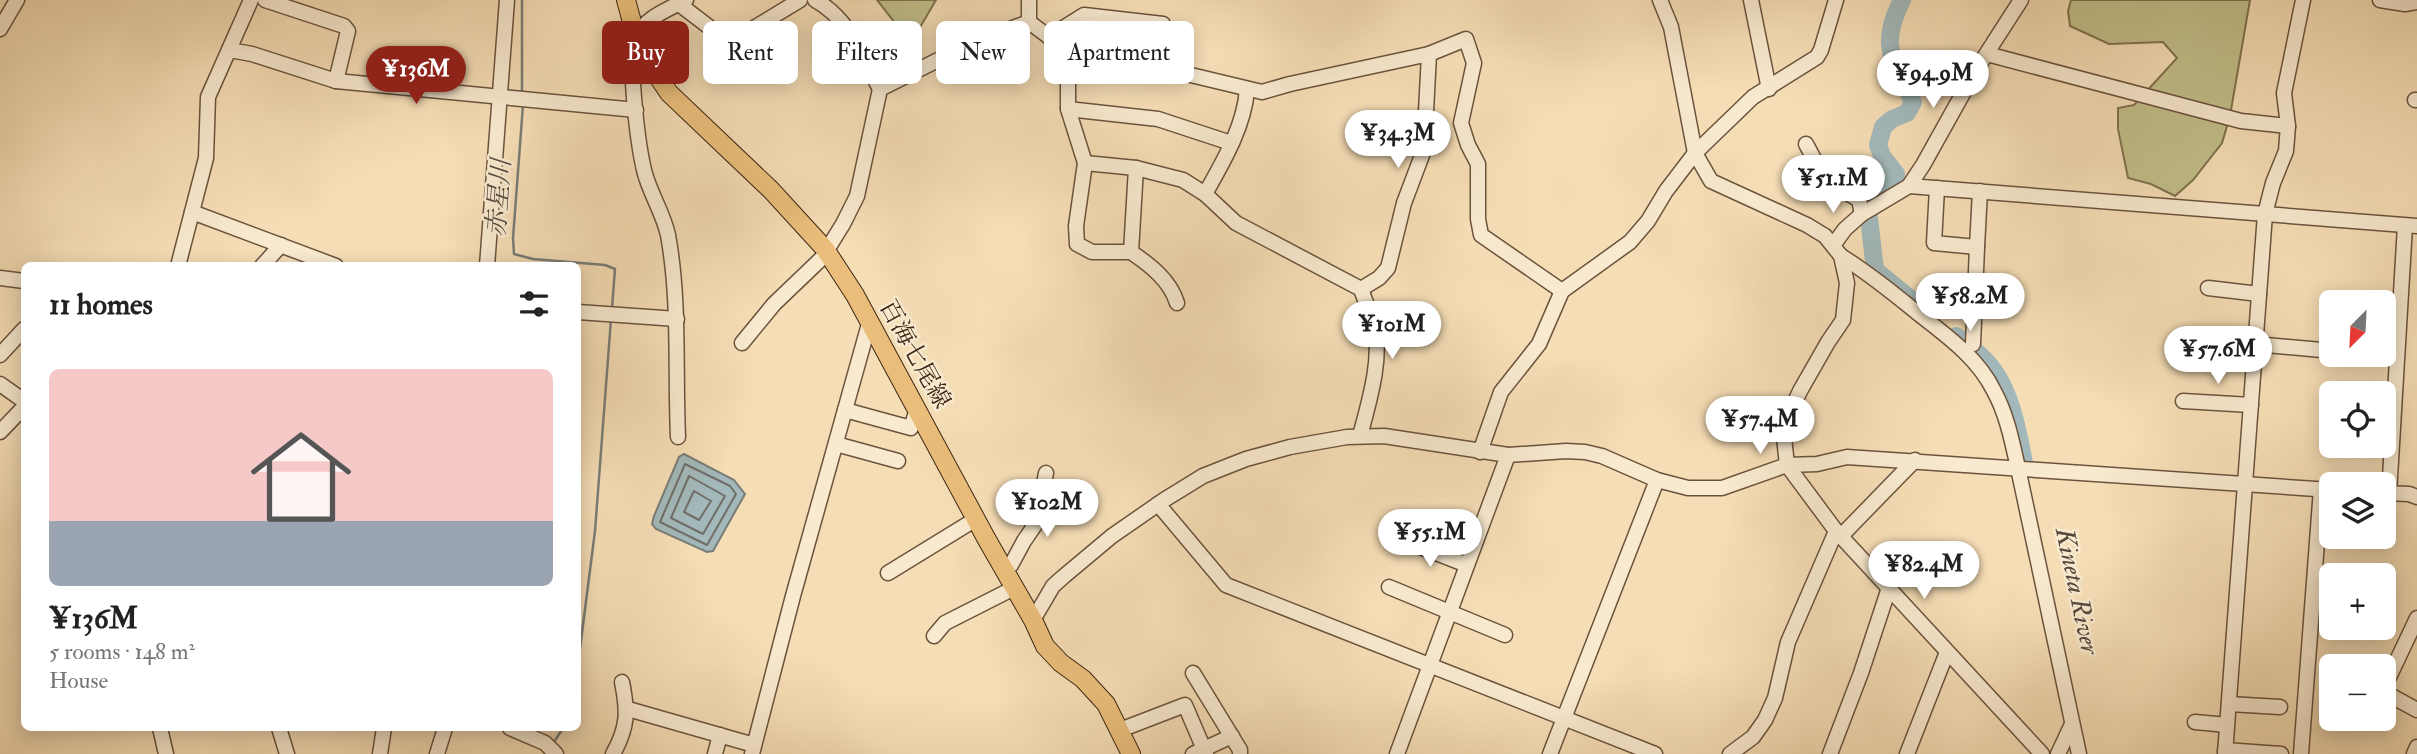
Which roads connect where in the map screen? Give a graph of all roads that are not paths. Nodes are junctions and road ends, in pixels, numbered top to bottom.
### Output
1 (17, 0) edge
2 (251, 0) edge
3 (265, 0) edge
4 (507, 0) edge
5 (626, 0) edge
6 (800, 0) edge
7 (814, 0) edge
8 (1029, 0) edge
9 (1660, 0) edge
10 (1751, 0) edge
11 (1836, 0) edge
12 (2021, 0) edge
13 (2303, 0) edge
14 (2380, 0) edge
15 (683, 2) edge
16 (2417, 2) edge
17 (632, 21) edge
18 (653, 21) edge
19 (1029, 21) edge
20 (1074, 21) edge
21 (1137, 21) edge
22 (0, 29) edge
23 (230, 50) junction
24 (1429, 54) junction
25 (1987, 54) junction
26 (936, 61) edge
27 (1194, 76) edge
28 (336, 80) junction
29 (633, 84) edge
30 (663, 84) edge
31 (1068, 84) edge
32 (880, 89) junction
33 (1769, 89) junction
34 (1247, 90) junction
35 (500, 97) junction
36 (1068, 109) junction
37 (636, 110) junction
38 (2288, 126) junction
39 (1231, 143) junction
40 (1806, 144) dead end
41 (1695, 153) junction
42 (1085, 163) junction
43 (1136, 168) junction
44 (1909, 186) junction
45 (1937, 188) junction
46 (1980, 191) junction
47 (1205, 194) junction
48 (192, 212) junction
49 (1866, 212) junction
50 (2265, 214) junction
51 (2411, 226) edge
52 (281, 245) junction
53 (1977, 247) junction
54 (825, 249) junction
55 (1837, 250) junction
56 (1131, 251) junction
57 (179, 262) edge
58 (266, 262) edge
59 (326, 262) edge
60 (486, 262) edge
61 (0, 278) edge
62 (21, 281) edge
63 (2208, 288) dead end
64 (1361, 289) junction
65 (1562, 291) junction
66 (2259, 294) junction
67 (1177, 303) dead end
68 (581, 312) edge
69 (677, 319) junction
70 (869, 324) junction
71 (21, 331) edge
72 (742, 344) dead end
73 (1973, 344) dead end
74 (2255, 344) junction
75 (2319, 350) edge
76 (0, 355) edge
77 (0, 384) edge
78 (21, 399) edge
79 (2183, 401) dead end
80 (2251, 405) junction
81 (917, 409) junction
82 (21, 410) edge
83 (845, 410) junction
84 (0, 432) edge
85 (1360, 436) junction
86 (678, 437) dead end
87 (836, 443) junction
88 (1480, 452) junction
89 (1508, 454) junction
90 (1914, 460) junction
91 (898, 461) dead end
92 (1787, 465) junction
93 (2018, 468) junction
94 (2388, 472) edge
95 (1046, 473) dead end
96 (1657, 480) junction
97 (2245, 485) junction
98 (2319, 490) edge
99 (2396, 493) edge
100 (2417, 497) edge
101 (1158, 504) junction
102 (976, 519) junction
103 (1839, 533) junction
104 (1405, 541) dead end
105 (2320, 549) edge
106 (1467, 565) junction
107 (1002, 566) junction
108 (888, 573) dead end
109 (1389, 587) dead end
110 (1014, 588) junction
111 (1889, 589) junction
112 (1450, 613) junction
113 (2417, 618) edge
114 (1033, 620) junction
115 (1505, 635) dead end
116 (934, 636) dead end
117 (1947, 652) junction
118 (2396, 664) edge
119 (1432, 665) junction
120 (1193, 673) dead end
121 (622, 682) dead end
122 (2396, 697) edge
123 (2229, 704) junction
124 (2280, 706) dead end
125 (628, 709) junction
126 (2417, 710) edge
127 (1565, 717) junction
128 (2196, 722) dead end
129 (2072, 724) junction
130 (2227, 725) junction
131 (1120, 730) junction
132 (161, 731) edge
133 (280, 731) edge
134 (384, 731) edge
135 (444, 731) edge
136 (521, 731) edge
137 (720, 735) junction
138 (1232, 736) junction
139 (2417, 747) edge
140 (753, 750) edge
141 (1201, 752) edge
142 (2225, 752) edge
143 (554, 753) edge
144 (166, 754) edge
145 (287, 754) edge
146 (380, 754) edge
147 (437, 754) edge
148 (613, 754) edge
149 (715, 754) edge
150 (1131, 754) edge
151 (1240, 754) edge
152 (1397, 754) edge
153 (1550, 754) edge
154 (1655, 754) edge
155 (1730, 754) edge
156 (1830, 754) edge
157 (1907, 754) edge
158 (2042, 754) edge
159 (2058, 754) edge
160 (2079, 754) edge
161 (2281, 754) edge
162 (2301, 754) edge
163 (2414, 754) edge

1 - 22 street
2 - 23 street
3 - 28 street
4 - 35 street
5 - 17 main road, 百海七尾線
6 - 15 street
7 - 32 street
8 - 19 street
9 - 41 street
10 - 33 street
11 - 33 street
12 - 25 street
13 - 38 street
14 - 16 street
15 - 18 street
20 - 21 street
23 - 28 street
23 - 48 street
24 - 34 street
24 - 64 street
24 - 65 street
25 - 38 street
25 - 44 street
26 - 32 street
27 - 34 street
28 - 35 street
29 - 37 street
30 - 54 main road, 百海七尾線
31 - 36 street
32 - 54 street
33 - 41 street
34 - 39 street
35 - 37 street
35 - 60 street
36 - 39 street
36 - 42 street
37 - 69 street
38 - 50 street
39 - 47 street
40 - 49 street
41 - 55 street
41 - 65 street
42 - 43 street
42 - 56 street
43 - 47 street
43 - 56 street
44 - 45 street
44 - 49 street
45 - 46 street
45 - 53 street
46 - 50 street
46 - 53 street
47 - 64 street
48 - 52 street
48 - 57 street
49 - 55 street
50 - 51 street
50 - 66 street
51 - 94 street
52 - 58 street
52 - 59 street
53 - 73 street
54 - 70 main road, 百海七尾線
54 - 72 street
55 - 92 street
55 - 93 street
56 - 67 street
61 - 62 street
63 - 66 street
64 - 85 street
65 - 88 street
66 - 74 street
68 - 69 street
69 - 86 street
70 - 81 main road, 百海七尾線
70 - 83 street
71 - 76 street
74 - 75 street
74 - 80 street
77 - 78 street
79 - 80 street
80 - 97 street
81 - 83 street
81 - 102 main road, 百海七尾線
82 - 84 street
83 - 87 street
85 - 88 street
85 - 101 street
87 - 91 street
87 - 140 street
88 - 89 street
89 - 96 street
89 - 106 street
90 - 92 street
90 - 93 street
90 - 103 street
92 - 96 street
92 - 103 street
93 - 97 street
93 - 129 street
95 - 107 street
96 - 127 street
97 - 98 street
97 - 123 street
99 - 100 street
101 - 114 street
101 - 119 street
102 - 107 main road, 百海七尾線
102 - 108 street
103 - 111 street
103 - 155 street
104 - 106 street
105 - 162 street
106 - 112 street
107 - 110 main road, 百海七尾線
109 - 112 street
110 - 114 main road, 百海七尾線
110 - 116 street
111 - 117 street
111 - 156 street
112 - 115 street
112 - 119 street
113 - 118 street
114 - 131 main road, 百海七尾線
117 - 157 street
117 - 158 street
119 - 127 street
119 - 152 street
120 - 138 street
121 - 125 street
122 - 126 street
123 - 124 street
123 - 130 street
125 - 137 street
125 - 148 street
127 - 153 street
127 - 154 street
128 - 130 street
129 - 159 street
129 - 160 street
130 - 142 street
131 - 141 street
131 - 150 main road, 百海七尾線
132 - 144 street
133 - 145 street
134 - 146 street
135 - 147 street
136 - 143 street
137 - 140 street
137 - 149 street
138 - 141 street
138 - 151 street
139 - 163 street
142 - 161 street

